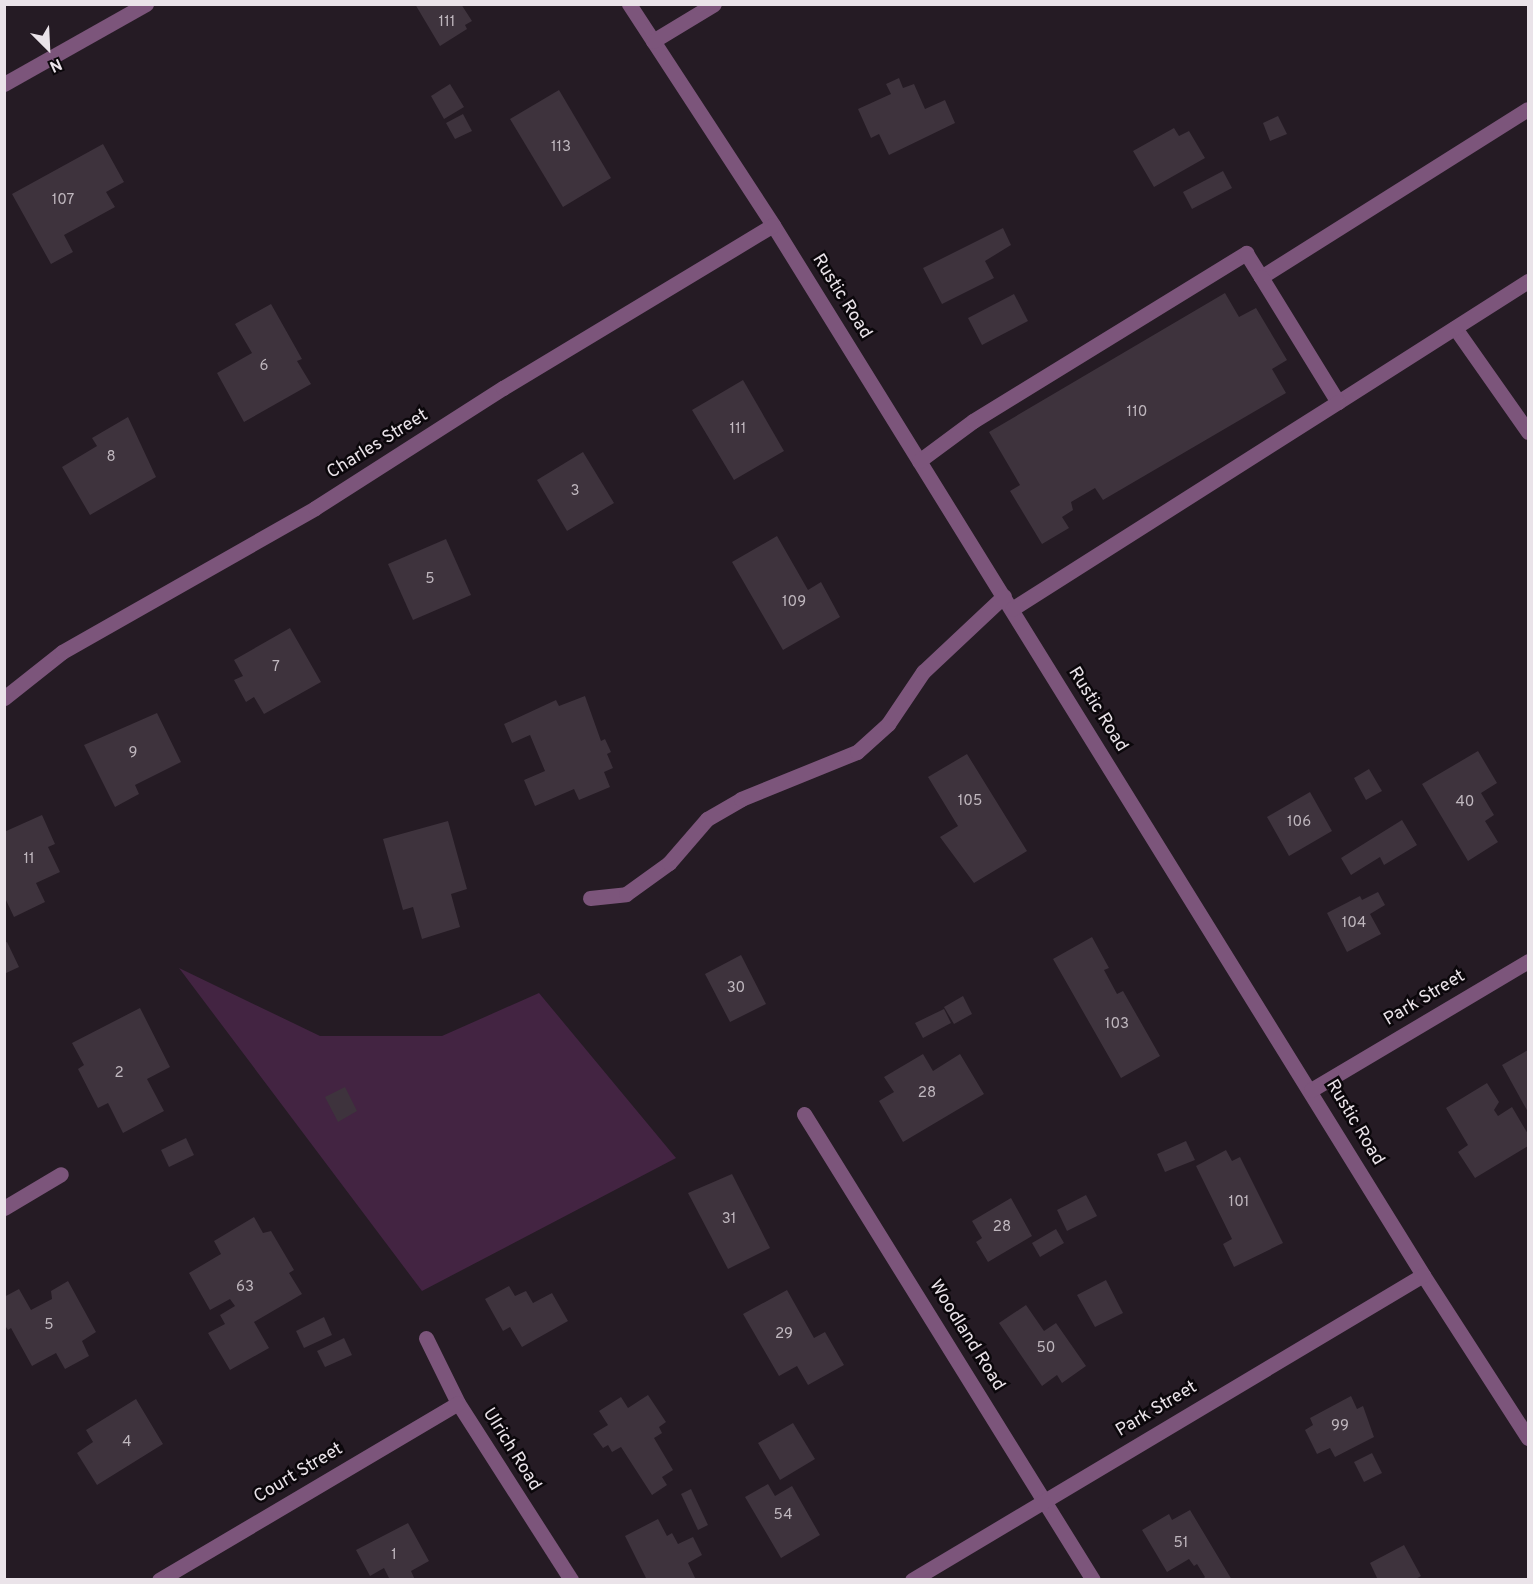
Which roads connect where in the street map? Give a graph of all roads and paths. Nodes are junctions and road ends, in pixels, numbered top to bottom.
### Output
1 (146, 4) edge
2 (629, 4) edge
3 (714, 4) edge
4 (653, 41) junction
5 (4, 84) edge
6 (1528, 110) edge
7 (773, 225) junction
8 (1261, 277) junction
9 (1528, 281) edge
10 (1455, 328) junction
11 (1338, 402) junction
12 (1528, 432) edge
13 (920, 461) junction
14 (1008, 603) junction
15 (4, 698) edge
16 (590, 898) dead end
17 (1528, 961) edge
18 (1311, 1090) junction
19 (804, 1114) dead end
20 (61, 1174) dead end
21 (4, 1208) edge
22 (1423, 1275) junction
23 (426, 1338) dead end
24 (458, 1402) junction
25 (1528, 1438) edge
26 (1045, 1499) junction
27 (159, 1580) edge
28 (571, 1580) edge
29 (912, 1580) edge
30 (1093, 1580) edge

1 - 5 street
2 - 4 street, Rustic Road
3 - 4 street
4 - 7 street, Rustic Road
6 - 8 street
7 - 13 street, Rustic Road
7 - 15 street, Charles Street
8 - 11 street
8 - 13 street
9 - 10 street
10 - 11 street
10 - 12 street
11 - 14 street
13 - 14 street, Rustic Road
14 - 16 street
14 - 18 street, Rustic Road
17 - 18 street, Park Street
18 - 22 street, Rustic Road
19 - 26 street, Woodland Road
20 - 21 street
22 - 25 street, Rustic Road
22 - 26 street, Park Street
23 - 24 street, Ulrich Road
24 - 27 street, Court Street
24 - 28 street, Ulrich Road
26 - 29 street, Park Street
26 - 30 street, Woodland Road

